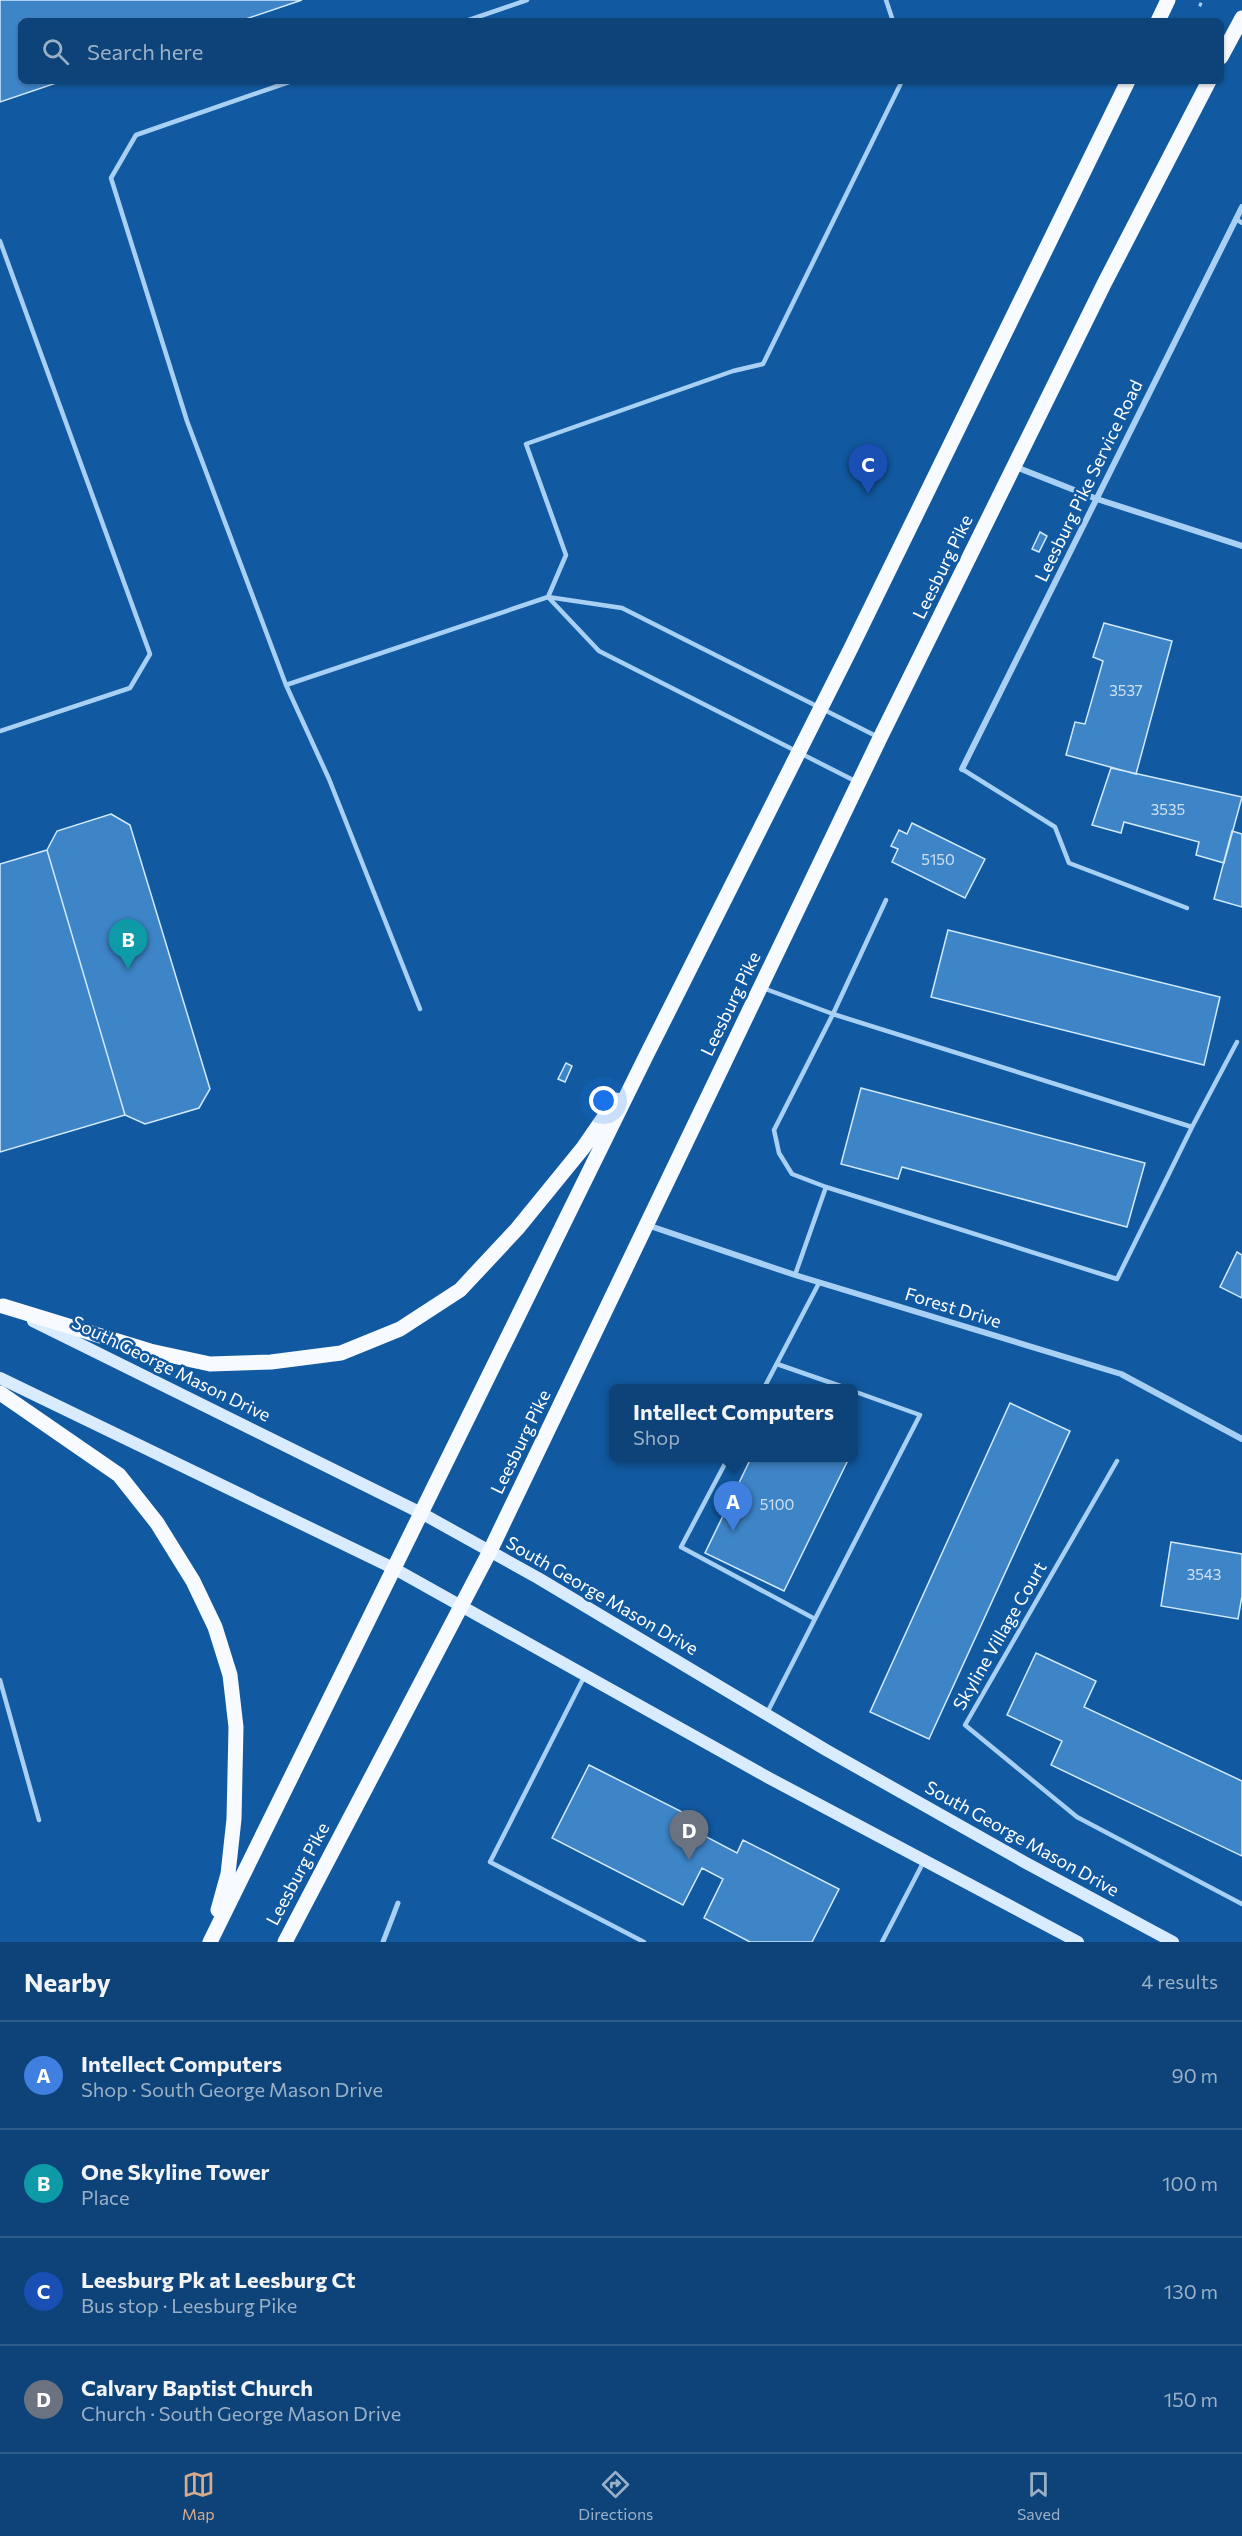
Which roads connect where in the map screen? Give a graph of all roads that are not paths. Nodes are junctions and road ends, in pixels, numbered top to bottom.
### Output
1 (527, 0) edge
2 (886, 0) edge
3 (1168, 0) edge
4 (475, 18) edge
5 (892, 18) edge
6 (1159, 18) edge
7 (1242, 18) edge
8 (1224, 51) edge
9 (283, 84) edge
10 (901, 84) edge
11 (1127, 84) edge
12 (1207, 84) edge
13 (1242, 207) edge
14 (1239, 221) edge
15 (0, 241) edge
16 (1015, 466) junction
17 (1097, 499) junction
18 (1242, 546) edge
19 (548, 597) junction
20 (286, 685) junction
21 (821, 708) junction
22 (0, 731) edge
23 (880, 738) junction
24 (799, 752) junction
25 (962, 769) joint
26 (859, 783) junction
27 (886, 900) dead end
28 (1187, 908) dead end
29 (760, 987) junction
30 (420, 1009) dead end
31 (833, 1014) junction
32 (1237, 1042) dead end
33 (646, 1056) junction
34 (1192, 1127) junction
35 (826, 1187) junction
36 (647, 1225) junction
37 (795, 1275) junction
38 (819, 1283) junction
39 (2, 1305) edge
40 (777, 1364) junction
41 (0, 1378) edge
42 (767, 1384) edge
43 (832, 1384) edge
44 (0, 1393) edge
45 (858, 1393) edge
46 (1242, 1439) edge
47 (1117, 1461) dead end
48 (726, 1462) edge
49 (423, 1514) junction
50 (490, 1551) junction
51 (394, 1569) junction
52 (460, 1605) junction
53 (815, 1618) junction
54 (585, 1675) junction
55 (0, 1680) edge
56 (767, 1713) junction
57 (39, 1820) dead end
58 (924, 1861) junction
59 (398, 1903) dead end
60 (1242, 1904) edge
61 (210, 1942) edge
62 (285, 1942) edge
63 (383, 1942) edge
64 (644, 1942) edge
65 (882, 1942) edge
66 (1078, 1942) edge
67 (1173, 1942) edge

1 - 4 lane
2 - 5 lane
3 - 6 main road
7 - 8 main road
9 - 20 lane
10 - 19 lane
11 - 21 main road
12 - 16 main road, Leesburg Pike
13 - 14 street, Leesburg Pike Service Road
14 - 17 street, Leesburg Pike Service Road
15 - 22 lane
16 - 17 street
16 - 23 main road, Leesburg Pike
17 - 18 street
17 - 25 street, Leesburg Pike Service Road
19 - 20 lane
19 - 21 lane
19 - 24 lane
20 - 30 lane
21 - 23 lane
21 - 24 main road
23 - 26 main road, Leesburg Pike
24 - 26 lane
24 - 33 main road
25 - 28 lane
26 - 29 main road, Leesburg Pike
27 - 31 lane
29 - 31 lane
29 - 36 main road, Leesburg Pike
31 - 34 lane
31 - 35 lane
32 - 34 lane
33 - 39 main road
33 - 49 main road
34 - 35 lane
35 - 37 lane
36 - 37 street, Forest Drive
36 - 50 main road, Leesburg Pike
37 - 38 street, Forest Drive
38 - 40 lane
38 - 46 street, Forest Drive
39 - 49 main road, South George Mason Drive
40 - 42 lane
40 - 43 lane
41 - 51 main road
44 - 61 main road
45 - 53 lane
47 - 60 lane, Skyline Village Court
48 - 53 lane
49 - 50 main road, South George Mason Drive
49 - 51 main road
50 - 52 main road, Leesburg Pike
50 - 56 main road, South George Mason Drive
51 - 52 main road
51 - 61 main road
52 - 54 main road
52 - 62 main road, Leesburg Pike
53 - 56 lane
54 - 58 main road
54 - 64 lane
55 - 57 lane
56 - 67 main road, South George Mason Drive
58 - 65 lane
58 - 66 main road
59 - 63 street

